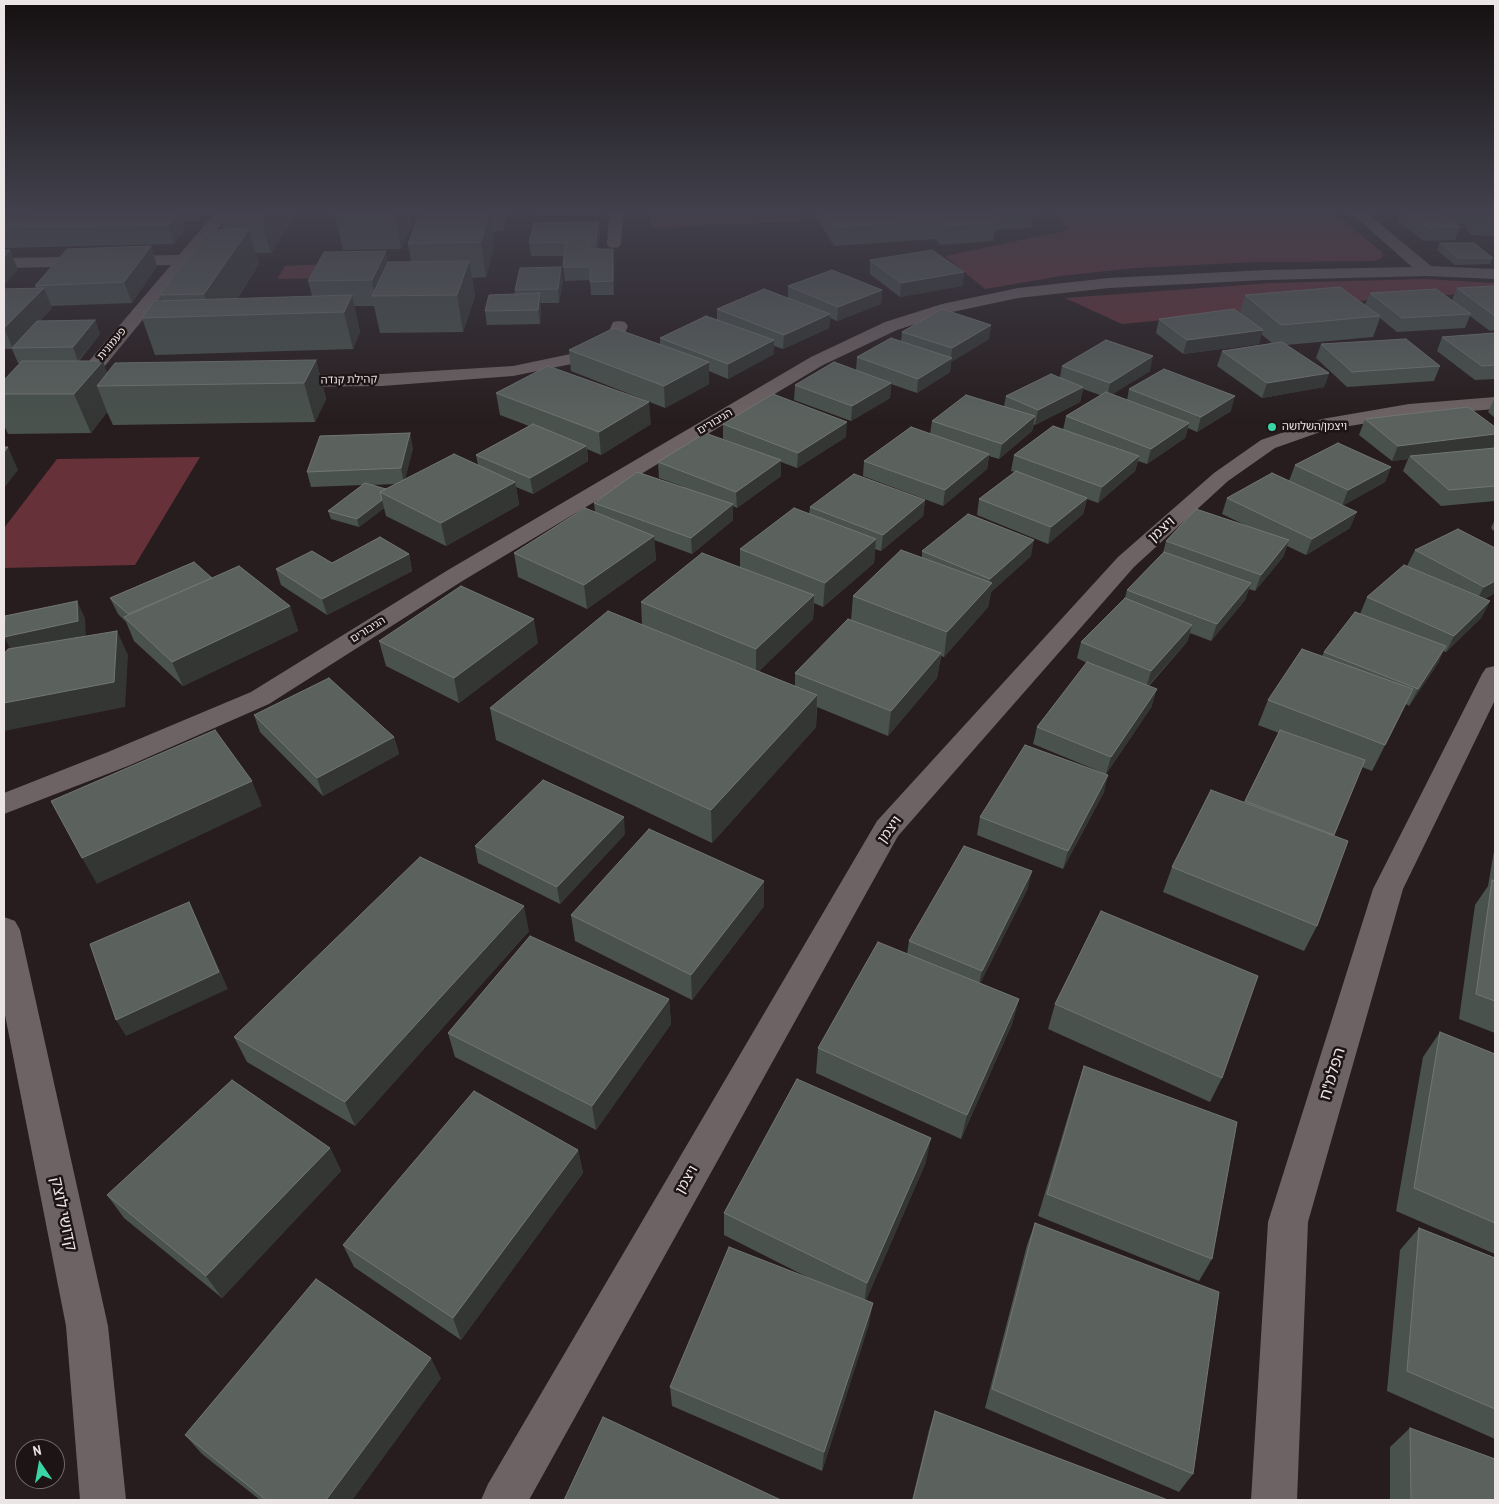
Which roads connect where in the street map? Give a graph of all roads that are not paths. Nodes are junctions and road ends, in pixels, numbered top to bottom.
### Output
1 (162, 282) edge
2 (1124, 282) edge
3 (619, 326) dead end
4 (271, 382) edge
5 (105, 385) edge
6 (1495, 403) edge
7 (1495, 674) edge
8 (4, 804) edge
9 (4, 930) edge
10 (103, 1500) edge
11 (504, 1500) edge
12 (1274, 1500) edge

1 - 5 street, פעמונית
2 - 8 street, הגיבורים
3 - 4 street, קהילת קנדה
6 - 11 street, ויצמן
7 - 12 street, הפלמ"ח
9 - 10 street, קדושי לוצק

